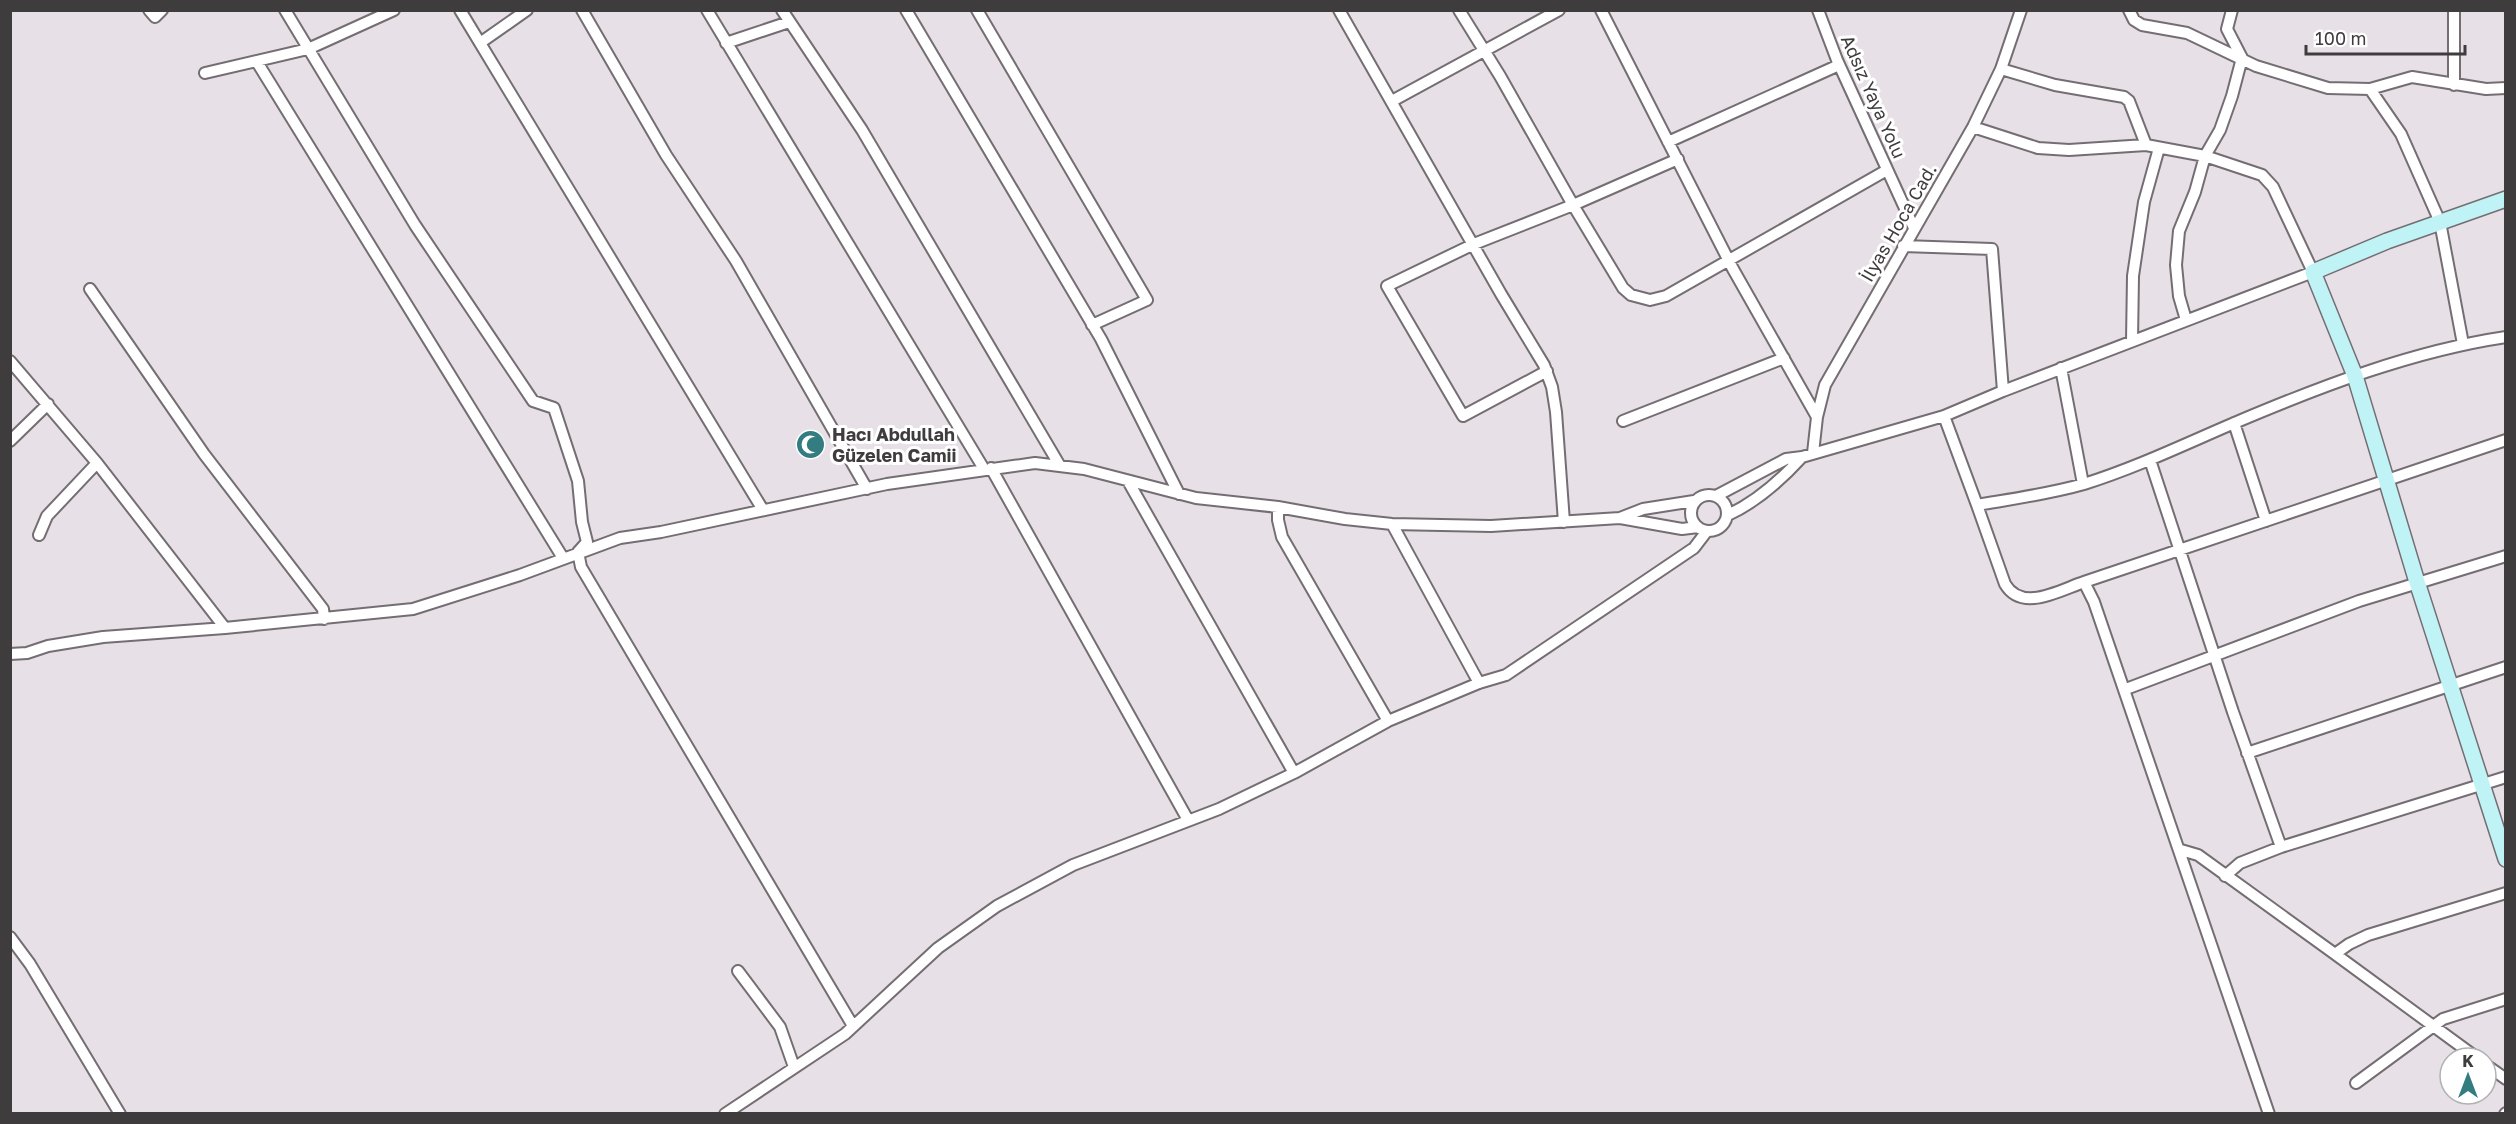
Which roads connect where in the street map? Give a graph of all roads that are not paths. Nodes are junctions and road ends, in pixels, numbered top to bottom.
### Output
1 (149, 10) edge
2 (162, 10) edge
3 (285, 10) edge
4 (394, 10) edge
5 (460, 10) edge
6 (527, 10) edge
7 (582, 10) edge
8 (707, 10) edge
9 (782, 10) edge
10 (906, 10) edge
11 (976, 10) edge
12 (1340, 10) edge
13 (1459, 10) edge
14 (1559, 10) edge
15 (1601, 10) edge
16 (1818, 10) edge
17 (2021, 10) edge
18 (2129, 10) edge
19 (2232, 10) edge
20 (2454, 10) edge
21 (789, 22) junction
22 (726, 42) junction
23 (480, 43) junction
24 (308, 49) junction
25 (1484, 51) junction
26 (2241, 58) junction
27 (257, 62) junction
28 (1839, 65) junction
29 (2001, 69) junction
30 (206, 73) dead end
31 (2454, 85) junction
32 (2505, 88) edge
33 (2370, 89) junction
34 (1392, 101) junction
35 (1973, 127) junction
36 (1668, 142) junction
37 (2146, 145) junction
38 (2159, 148) junction
39 (2205, 156) junction
40 (1678, 159) junction
41 (1887, 170) junction
42 (2505, 199) edge
43 (1572, 205) junction
44 (2440, 222) junction
45 (1914, 228) junction
46 (1474, 244) junction
47 (1903, 246) junction
48 (1729, 261) junction
49 (2313, 272) junction
50 (90, 289) dead end
51 (2186, 320) junction
52 (1092, 325) junction
53 (2505, 337) edge
54 (2132, 341) junction
55 (2463, 344) junction
56 (1784, 358) junction
57 (10, 361) edge
58 (2061, 368) junction
59 (1547, 371) junction
60 (2355, 376) junction
61 (2003, 391) junction
62 (48, 404) junction
63 (1944, 416) junction
64 (1817, 417) junction
65 (1623, 421) dead end
66 (2234, 423) junction
67 (2505, 440) edge
68 (10, 441) edge
69 (1813, 453) junction
70 (1802, 457) junction
71 (2150, 460) junction
72 (97, 463) junction
73 (1060, 466) junction
74 (988, 469) junction
75 (2386, 480) junction
76 (1128, 481) junction
77 (2083, 484) junction
78 (867, 489) junction
79 (1179, 494) junction
80 (1716, 496) junction
81 (1694, 501) junction
82 (1977, 505) junction
83 (1278, 507) junction
84 (763, 510) junction
85 (1728, 515) junction
86 (1620, 518) junction
87 (2266, 521) junction
88 (1564, 522) junction
89 (1392, 524) junction
90 (1702, 529) junction
91 (39, 535) dead end
92 (2179, 550) junction
93 (578, 552) junction
94 (2505, 556) edge
95 (563, 558) junction
96 (2084, 582) junction
97 (2417, 582) junction
98 (324, 619) junction
99 (225, 628) junction
100 (10, 654) edge
101 (2214, 656) junction
102 (2505, 667) edge
103 (1479, 683) junction
104 (2450, 685) junction
105 (2126, 689) junction
106 (1388, 721) junction
107 (2247, 753) junction
108 (1294, 773) junction
109 (2505, 777) edge
110 (2481, 785) junction
111 (1188, 820) junction
112 (2281, 847) junction
113 (2181, 850) junction
114 (2505, 859) edge
115 (2225, 876) junction
116 (2505, 893) edge
117 (10, 937) edge
118 (2335, 954) junction
119 (738, 971) dead end
120 (2505, 999) edge
121 (853, 1026) junction
122 (2433, 1026) junction
123 (2460, 1046) edge
124 (794, 1067) junction
125 (2356, 1083) dead end
126 (120, 1113) edge
127 (725, 1113) edge
128 (2269, 1113) edge

1 - 2 street
3 - 24 street
4 - 24 street
5 - 23 street
6 - 23 street
7 - 78 street
8 - 22 street
9 - 21 street
10 - 52 street
11 - 52 street
12 - 34 street
13 - 25 street
14 - 25 street
15 - 36 street
16 - 28 street, Adsız Yaya Yolu
17 - 29 street, İlyas Hoca Cad.
18 - 26 street
19 - 26 street
20 - 31 street
21 - 22 street
21 - 73 street
22 - 74 street
23 - 84 street
24 - 27 street
24 - 93 street
25 - 34 street
25 - 43 street
26 - 33 street
26 - 39 street
27 - 30 street
27 - 95 street
28 - 36 street
28 - 41 street, Adsız Yaya Yolu
29 - 35 street, İlyas Hoca Cad.
29 - 37 street
31 - 32 street
31 - 33 street
33 - 44 street
34 - 46 street
35 - 37 street
35 - 45 street, İlyas Hoca Cad.
36 - 40 street
37 - 38 street
38 - 39 street
38 - 54 street
39 - 49 street
39 - 51 street
40 - 43 street
40 - 48 street
41 - 45 street, Adsız Yaya Yolu
41 - 48 street
42 - 44 street
43 - 46 street
43 - 48 street
44 - 49 street
44 - 55 street
45 - 47 street, İlyas Hoca Cad.
46 - 59 street
46 - 59 street
47 - 61 street
47 - 64 street, İlyas Hoca Cad.
48 - 56 street
49 - 51 street
49 - 60 street
50 - 98 street
51 - 54 street
52 - 79 street
53 - 55 street
54 - 58 street
55 - 60 street
56 - 64 street
56 - 65 street
57 - 62 street
58 - 61 street
58 - 77 street
59 - 88 street
60 - 66 street
60 - 75 street
61 - 63 street
62 - 68 street
62 - 72 street
63 - 69 street
63 - 82 street
64 - 69 street, İlyas Hoca Cad.
66 - 71 street
66 - 87 street
67 - 75 street
69 - 70 street
70 - 80 street
70 - 85 street
71 - 77 street
71 - 92 street
72 - 91 street
72 - 99 street
73 - 74 street
73 - 76 street
74 - 78 street
74 - 111 street
75 - 87 street
75 - 97 street
76 - 79 street
76 - 108 street
77 - 82 street
78 - 84 street
79 - 83 street
80 - 81 street
80 - 85 street
81 - 86 street
81 - 90 street
82 - 96 street
83 - 89 street
83 - 106 street
84 - 93 street
85 - 90 street
86 - 88 street
86 - 90 street
87 - 92 street
88 - 89 street
89 - 103 street
90 - 103 street
92 - 96 street
92 - 101 street
93 - 95 street
93 - 121 street
94 - 97 street
95 - 98 street
96 - 105 street
97 - 101 street
97 - 104 street
98 - 99 street
99 - 100 street
101 - 105 street
101 - 107 street
102 - 104 street
103 - 106 street
104 - 107 street
104 - 110 street
105 - 113 street
106 - 108 street
107 - 112 street
108 - 111 street
109 - 110 street
110 - 112 street
110 - 114 street
111 - 121 street
112 - 115 street
113 - 115 street
113 - 128 street
115 - 118 street
116 - 118 street
117 - 126 street
118 - 122 street
119 - 124 street
120 - 122 street
121 - 124 street
122 - 123 street
122 - 125 street
124 - 127 street

